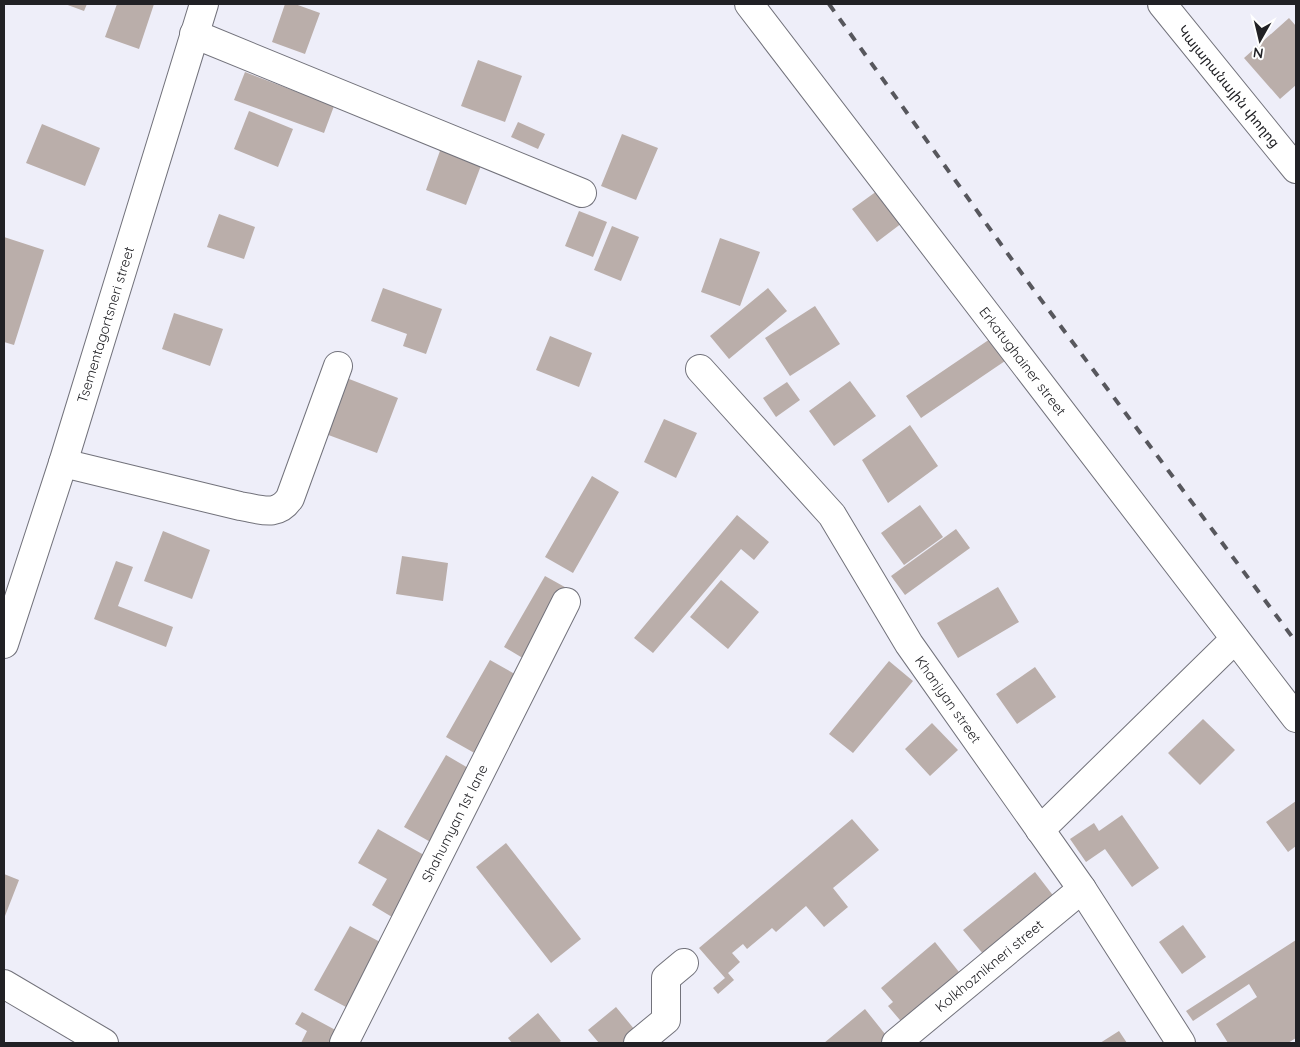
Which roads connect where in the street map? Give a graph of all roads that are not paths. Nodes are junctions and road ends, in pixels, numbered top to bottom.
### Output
1 (204, 4) edge
2 (749, 4) edge
3 (1162, 4) edge
4 (194, 34) junction
5 (1296, 169) edge
6 (582, 193) dead end
7 (338, 366) dead end
8 (700, 369) dead end
9 (62, 463) junction
10 (566, 602) dead end
11 (1235, 639) junction
12 (4, 644) edge
13 (1296, 718) edge
14 (1040, 830) junction
15 (1082, 889) junction
16 (684, 962) dead end
17 (4, 984) edge
18 (104, 1043) edge
19 (344, 1043) edge
20 (638, 1043) edge
21 (896, 1043) edge
22 (1181, 1043) edge

1 - 4 street, Tsementagortsneri street
2 - 11 street, Erkatughainer street
3 - 5 street, Կայարանային փողոց
4 - 6 street
4 - 9 street, Tsementagortsneri street
7 - 9 street
8 - 14 street, Khanjyan street
9 - 12 street, Tsementagortsneri street
10 - 19 street, Shahumyan 1st lane
11 - 13 street, Erkatughainer street
11 - 14 street
14 - 15 street, Khanjyan street
15 - 21 street, Kolkhoznikneri street
15 - 22 street, Khanjyan street
16 - 20 street
17 - 18 street

